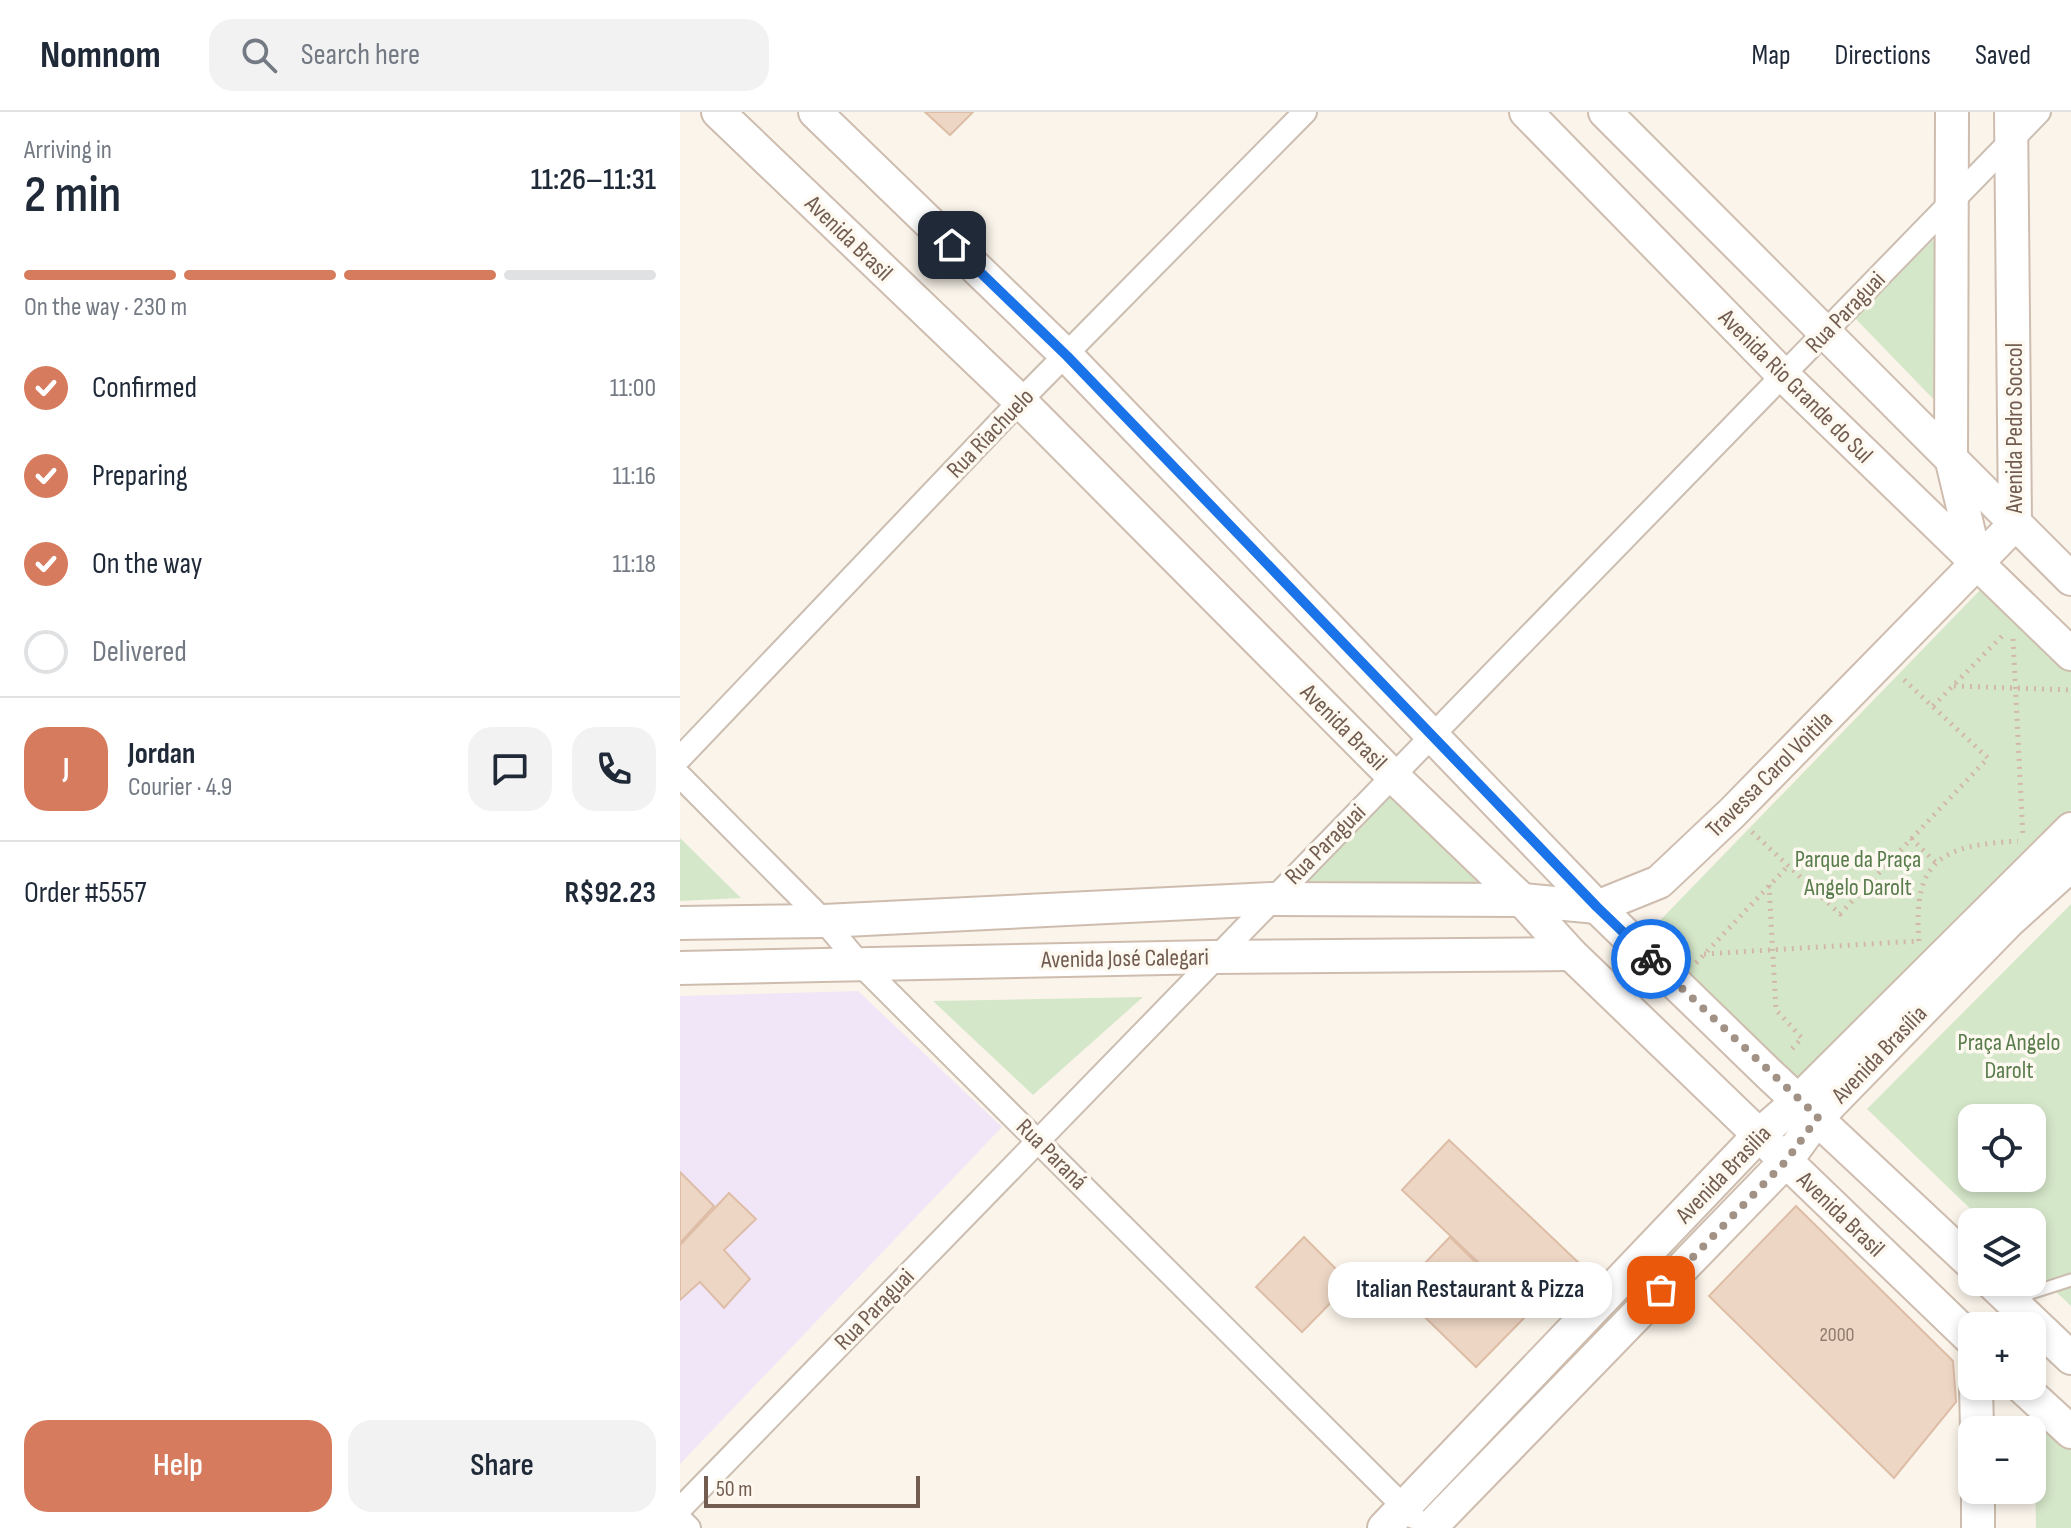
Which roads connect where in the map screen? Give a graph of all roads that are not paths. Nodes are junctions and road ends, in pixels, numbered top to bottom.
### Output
1 (718, 112) edge
2 (815, 112) edge
3 (1305, 112) edge
4 (1526, 112) edge
5 (1605, 112) edge
6 (1952, 112) edge
7 (2039, 112) edge
8 (2011, 127) edge
9 (1952, 203) junction
10 (1824, 333) junction
11 (1067, 356) junction
12 (1783, 375) junction
13 (1020, 401) junction
14 (1951, 457) junction
15 (2015, 524) junction
16 (1976, 562) junction
17 (2071, 579) edge
18 (2071, 654) edge
19 (1433, 735) junction
20 (680, 758) edge
21 (680, 776) edge
22 (1393, 776) junction
23 (2071, 829) edge
24 (2071, 865) edge
25 (1271, 899) junction
26 (1522, 900) junction
27 (1597, 907) junction
28 (2001, 915) junction
29 (824, 921) junction
30 (680, 923) edge
31 (1571, 954) junction
32 (1214, 957) junction
33 (859, 963) junction
34 (680, 968) edge
35 (1808, 1109) junction
36 (1759, 1135) junction
37 (1038, 1140) junction
38 (1786, 1161) junction
39 (1958, 1251) edge
40 (2071, 1280) edge
41 (2046, 1284) edge
42 (2006, 1296) edge
43 (1958, 1327) edge
44 (2071, 1358) edge
45 (2036, 1400) edge
46 (2071, 1432) edge
47 (1978, 1504) edge
48 (680, 1509) edge
49 (680, 1519) edge
50 (1411, 1523) edge
51 (689, 1528) edge
52 (1978, 1528) edge

1 - 13 street, Avenida Brasil
2 - 11 street
3 - 11 street, Rua Riachuelo
4 - 12 street, Avenida Rio Grande do Sul
5 - 10 street
6 - 9 street, Avenida Pedro Soccol
7 - 8 street, Rua Paraguai
8 - 9 street, Rua Paraguai
8 - 15 street, Avenida Pedro Soccol
9 - 10 street, Rua Paraguai
9 - 14 street, Avenida Pedro Soccol
10 - 12 street, Rua Paraguai
10 - 14 street
11 - 13 street, Rua Riachuelo
11 - 19 street
12 - 16 street, Avenida Rio Grande do Sul
12 - 19 street, Rua Paraguai
13 - 20 street, Rua Riachuelo
13 - 22 street, Avenida Brasil
14 - 15 street
14 - 16 street, Avenida Pedro Soccol
15 - 16 street, Avenida Pedro Soccol
15 - 17 street
16 - 18 street, Avenida Rio Grande do Sul
16 - 27 street, Travessa Carol Voitila
19 - 22 street, Rua Paraguai
19 - 27 street
21 - 29 street, Rua Paraná
22 - 25 street, Rua Paraguai
22 - 26 street, Avenida Brasil
23 - 28 street, Avenida Brasilia
24 - 28 street, Avenida Brasília
25 - 26 street, Avenida José Calegari
25 - 29 street, Avenida José Calegari
25 - 32 street, Rua Paraguai
26 - 27 street, Travessa Carol Voitila
26 - 31 street, Avenida Brasil
27 - 35 street
28 - 35 street, Avenida Brasília
28 - 35 street, Avenida Brasilia
29 - 30 street, Avenida José Calegari
29 - 33 street, Rua Paraná
31 - 32 street, Avenida José Calegari
31 - 36 street, Avenida Brasil
32 - 33 street, Avenida José Calegari
32 - 37 street, Rua Paraguai
33 - 34 street, Avenida José Calegari
33 - 37 street, Rua Paraná
35 - 36 street, Avenida Brasilia
35 - 38 street, Avenida Brasília
35 - 39 street
36 - 38 street, Avenida Brasil
36 - 50 street, Avenida Brasilia
37 - 48 street, Rua Paraguai
37 - 50 street, Rua Paraná
38 - 43 street, Avenida Brasil
38 - 50 street, Avenida Brasília
40 - 41 lane
42 - 44 street
45 - 46 street
47 - 52 street
49 - 51 street

